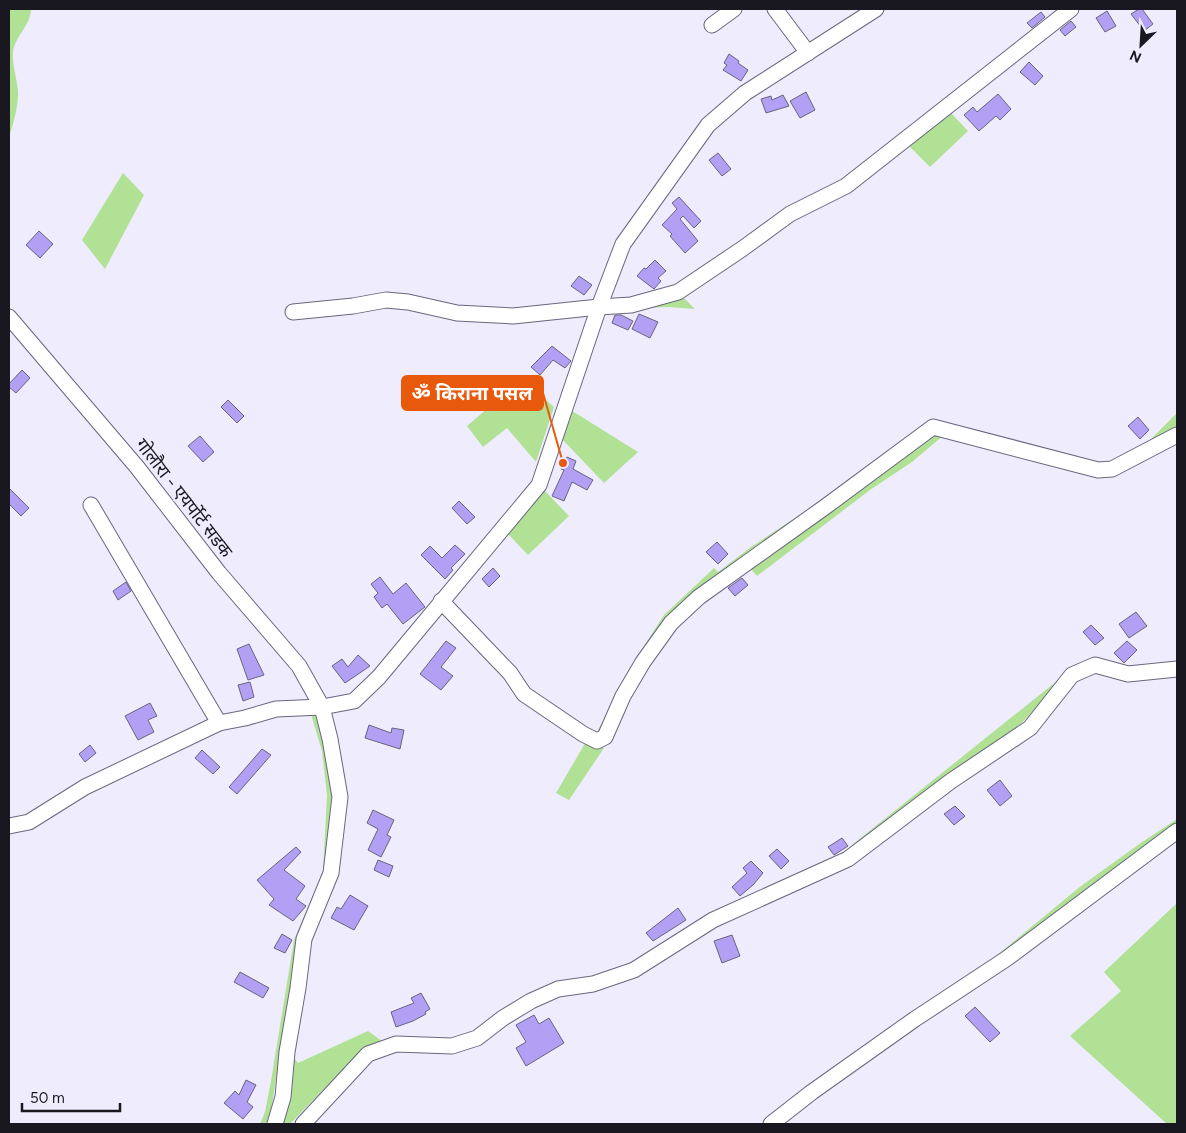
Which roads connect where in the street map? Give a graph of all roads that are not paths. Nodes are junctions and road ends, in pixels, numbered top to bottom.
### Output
1 (734, 9) edge
2 (775, 9) edge
3 (876, 9) edge
4 (1071, 9) edge
5 (712, 25) dead end
6 (808, 53) junction
7 (599, 307) junction
8 (293, 312) dead end
9 (9, 317) edge
10 (1177, 435) edge
11 (91, 505) dead end
12 (441, 601) junction
13 (1177, 669) edge
14 (322, 707) junction
15 (219, 723) junction
16 (9, 826) edge
17 (1177, 831) edge
18 (275, 1124) edge
19 (303, 1124) edge
20 (772, 1124) edge

1 - 5 street
2 - 6 street
3 - 6 street
4 - 7 street
6 - 7 street
7 - 8 street
7 - 12 street
9 - 14 street, गोलौरा - एयर्पोर्ट सडक
10 - 12 street
11 - 15 street
12 - 14 street
13 - 19 street
14 - 15 street
14 - 18 street, गोलौरा - एयर्पोर्ट सडक
15 - 16 street
17 - 20 street

